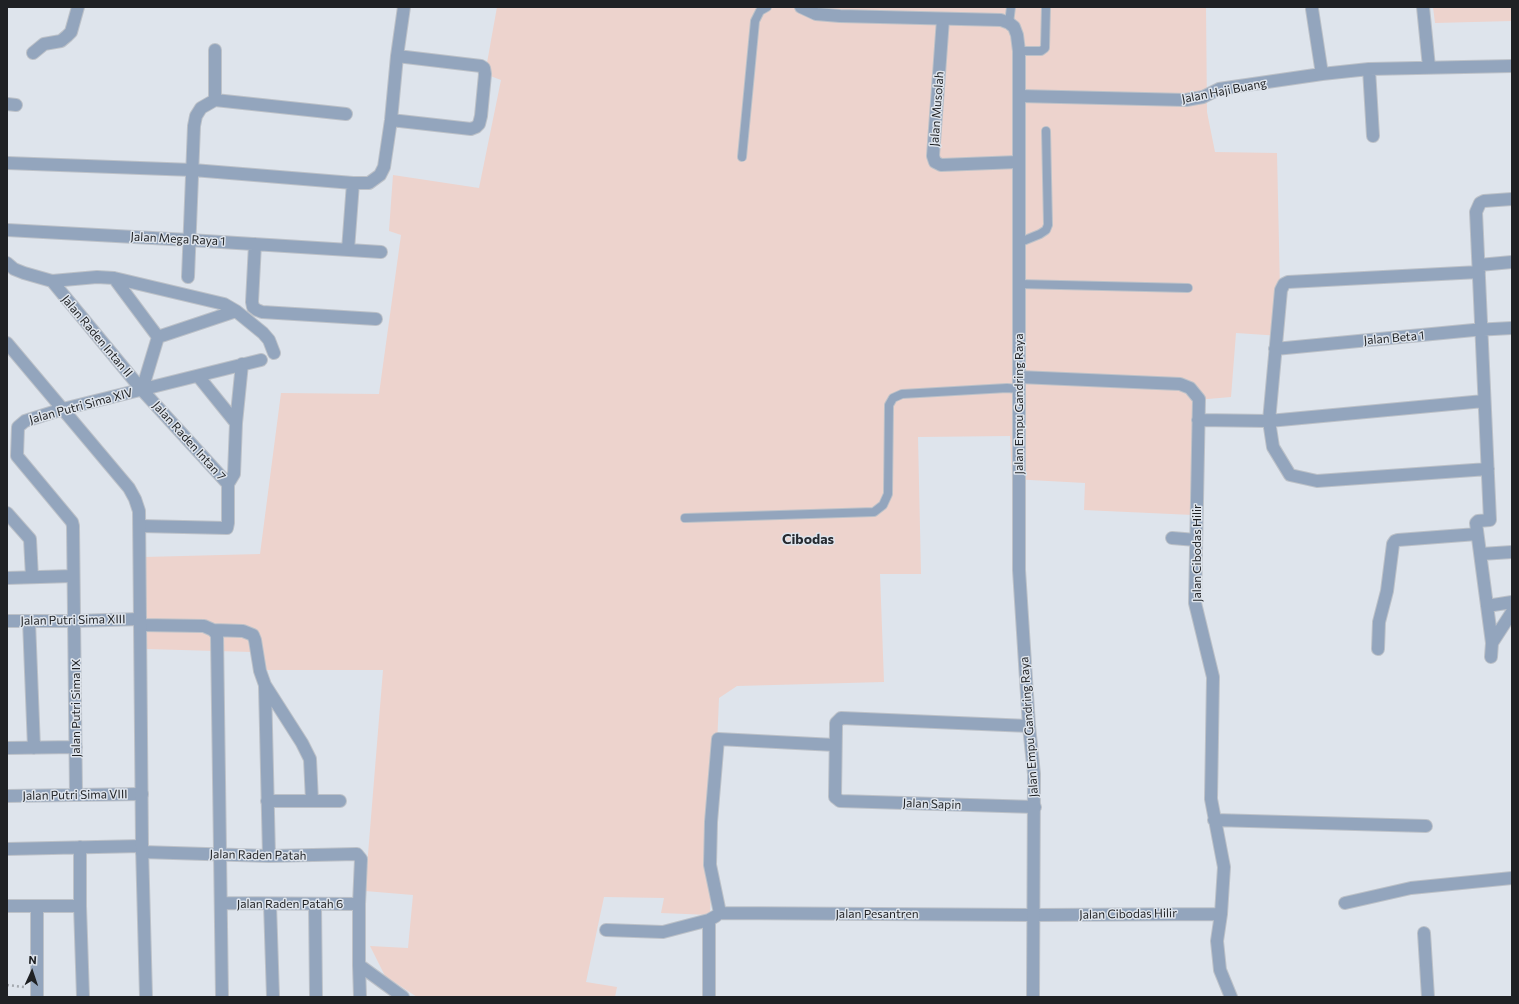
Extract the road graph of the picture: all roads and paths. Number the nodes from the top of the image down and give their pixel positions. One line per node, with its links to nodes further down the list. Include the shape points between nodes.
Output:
1 (78, 7): 13 (street, via 71,32 61,41 44,44)
2 (404, 7): 14 (street)
3 (767, 7): 25 (lane, via 760,11 755,21)
4 (800, 7): 9 (street, via 816,14)
5 (1011, 7): 10 (lane)
6 (1046, 7): 12 (lane, via 1045,48 1040,51)
7 (1423, 7): 16 (street)
8 (1312, 9): 18 (street)
9 (943, 19): 10 (street, via 994,19); 27 (street, Jalan Musolah, via 933,156 935,162 941,165)
10 (1008, 23): 12 (street, Jalan Empu Gandring Raya, via 1014,27 1017,35)
11 (215, 50): 20 (street)
12 (1018, 51): 19 (street, Jalan Empu Gandring Raya)
13 (33, 53)
14 (397, 56): 22 (street); 22 (street, via 481,66 486,74 481,116 476,127 471,129)
15 (1512, 66): 16 (street, Jalan Haji Buang)
16 (1429, 67): 17 (street, Jalan Haji Buang)
17 (1369, 69): 18 (street, Jalan Haji Buang); 24 (street)
18 (1322, 74): 19 (street, Jalan Haji Buang, via 1219,89 1186,100)
19 (1019, 96): 27 (street, Jalan Empu Gandring Raya)
20 (215, 100): 21 (street); 28 (street, via 201,108 196,116)
21 (346, 114)
22 (391, 120): 29 (street, via 384,167 380,175 369,183)
23 (1046, 131): 33 (lane, via 1048,225 1040,234)
24 (1374, 136)
25 (742, 157)
26 (7, 162): 28 (street)
27 (1018, 162): 33 (street, Jalan Empu Gandring Raya)
28 (193, 170): 29 (street); 32 (street)
29 (353, 183): 35 (street)
30 (1512, 199): 39 (street, via 1484,201 1476,212)
31 (7, 230): 32 (street, Jalan Mega Raya 1)
32 (189, 240): 34 (street, Jalan Mega Raya 1); 40 (street)
33 (1018, 243): 43 (street, Jalan Empu Gandring Raya)
34 (255, 244): 35 (street, Jalan Mega Raya 1); 46 (street, via 252,302 257,310)
35 (348, 250): 36 (street, Jalan Mega Raya 1)
36 (381, 252)
37 (1512, 262): 39 (street)
38 (7, 263): 42 (street, via 14,269)
39 (1479, 268): 48 (street); 51 (street, via 1288,282 1281,289)
40 (188, 277)
41 (114, 278): 42 (street); 45 (street, via 224,304); 49 (street)
42 (52, 281): 57 (street, Jalan Raden Intan II)
43 (1018, 284): 44 (lane); 56 (street, Jalan Empu Gandring Raya)
44 (1188, 288)
45 (236, 311): 49 (street); 52 (street, via 264,333)
46 (376, 319)
47 (1512, 328): 48 (street, Jalan Beta 1)
48 (1482, 330): 51 (street, Jalan Beta 1); 58 (street)
49 (158, 337): 57 (street)
50 (7, 343): 59 (street)
51 (1275, 349): 61 (street)
52 (274, 353)
53 (261, 360): 54 (street, Jalan Putri Sima XIV)
54 (242, 364): 55 (street, Jalan Putri Sima XIV); 62 (street)
55 (198, 376): 57 (street, Jalan Putri Sima XIV); 62 (street)
56 (1019, 383): 60 (street, Jalan Cibodas Hilir, via 1180,384 1190,388 1199,399); 66 (lane, via 1007,388 902,394 893,398 889,405 888,494 883,505 874,512); 88 (street, Jalan Empu Gandring Raya, via 1019,570)
57 (142, 390): 59 (street, Jalan Putri Sima XIV); 64 (street, Jalan Raden Intan 7)
58 (1484, 401): 61 (street); 63 (street)
59 (63, 410): 67 (street, via 129,488 139,511); 73 (street, Jalan Putri Sima XIV, via 21,423 18,427 16,452 18,458 72,522)
60 (1198, 420): 61 (street); 70 (street, Jalan Cibodas Hilir)
61 (1269, 421): 63 (street, via 1273,447 1290,475 1317,481)
62 (236, 423): 64 (street, via 234,474)
63 (1488, 469): 68 (street, via 1490,520 1477,522)
64 (228, 484): 67 (street, Jalan Raden Intan 7, via 227,528)
65 (7, 513): 74 (street, via 30,539)
66 (685, 518)
67 (140, 526): 82 (street)
68 (1477, 534): 72 (street); 85 (street, via 1395,541 1379,622)
69 (1172, 538): 70 (street)
70 (1196, 540): 100 (street, Jalan Cibodas Hilir, via 1195,603 1213,677 1211,799)
71 (1512, 552): 72 (street)
72 (1481, 554): 77 (street)
73 (73, 576): 74 (street); 81 (street, Jalan Putri Sima XIV)
74 (32, 577): 75 (street)
75 (7, 578)
76 (1512, 602): 77 (street)
77 (1487, 606): 84 (street)
78 (1512, 612): 84 (street)
79 (7, 621): 80 (street, Jalan Putri Sima XIII)
80 (29, 621): 81 (street, Jalan Putri Sima XIII); 92 (street)
81 (75, 621): 82 (street, Jalan Putri Sima XIII); 90 (street, Jalan Putri Sima IX)
82 (140, 622): 83 (street, Jalan Putri Sima XIII, via 204,626); 93 (street)
83 (213, 630): 87 (street, Jalan Putri Sima XIII, via 244,631 253,635); 105 (street, via 218,638)
84 (1492, 643): 86 (street)
85 (1378, 649)
86 (1491, 657)
87 (265, 685): 96 (street); 97 (street, via 310,759)
88 (1029, 726): 89 (street, via 845,718 836,723); 99 (street, Jalan Empu Gandring Raya)
89 (835, 745): 99 (street, Jalan Sapin, via 835,793 836,799 840,801); 116 (street, via 718,739 710,865)
90 (76, 747): 92 (street); 94 (street, Jalan Putri Sima IX)
91 (7, 748): 92 (street)
92 (34, 748)
93 (142, 794): 94 (street, Jalan Putri Sima VIII); 104 (street)
94 (76, 795): 95 (street, Jalan Putri Sima VIII)
95 (7, 796)
96 (267, 801): 97 (street); 106 (street)
97 (312, 801): 98 (street)
98 (340, 801)
99 (1035, 807): 118 (street, Jalan Empu Gandring Raya)
100 (1214, 820): 101 (street); 117 (street, Jalan Cibodas Hilir, via 1224,867)
101 (1426, 826)
102 (80, 847): 103 (street, Jalan Raden Patah); 104 (street, Jalan Raden Patah); 115 (street)
103 (7, 849)
104 (142, 849): 105 (street, Jalan Raden Patah); 126 (street)
105 (220, 855): 106 (street, Jalan Raden Patah); 108 (street)
106 (269, 856): 112 (street, Jalan Raden Patah, via 357,854 360,859)
107 (1512, 878): 109 (street, via 1411,888)
108 (222, 903): 110 (street, Jalan Raden Patah 6); 127 (street)
109 (1345, 903)
110 (270, 904): 111 (street, Jalan Raden Patah 6); 128 (street)
111 (315, 904): 112 (street, Jalan Raden Patah 6); 129 (street)
112 (359, 904): 122 (street)
113 (7, 906): 114 (street)
114 (37, 906): 115 (street); 124 (street)
115 (80, 906): 125 (street)
116 (720, 913): 118 (street, Jalan Pesantren); 119 (street)
117 (1221, 914): 118 (street, Jalan Cibodas Hilir); 134 (street, Jalan Cibodas Hilir, via 1217,941 1220,970)
118 (1034, 915): 133 (street, Jalan Empu Gandring Raya)
119 (709, 920): 120 (street, via 663,932); 132 (street)
120 (606, 930)
121 (1424, 933): 135 (street)
122 (359, 965): 130 (street); 131 (street)
123 (7, 986): 124 (path)
124 (37, 992)
125 (83, 997)
126 (146, 997)
127 (222, 997)
128 (273, 997)
129 (316, 997)
130 (360, 997)
131 (403, 997)
132 (708, 997)
133 (1033, 997)
134 (1230, 997)
135 (1428, 997)

